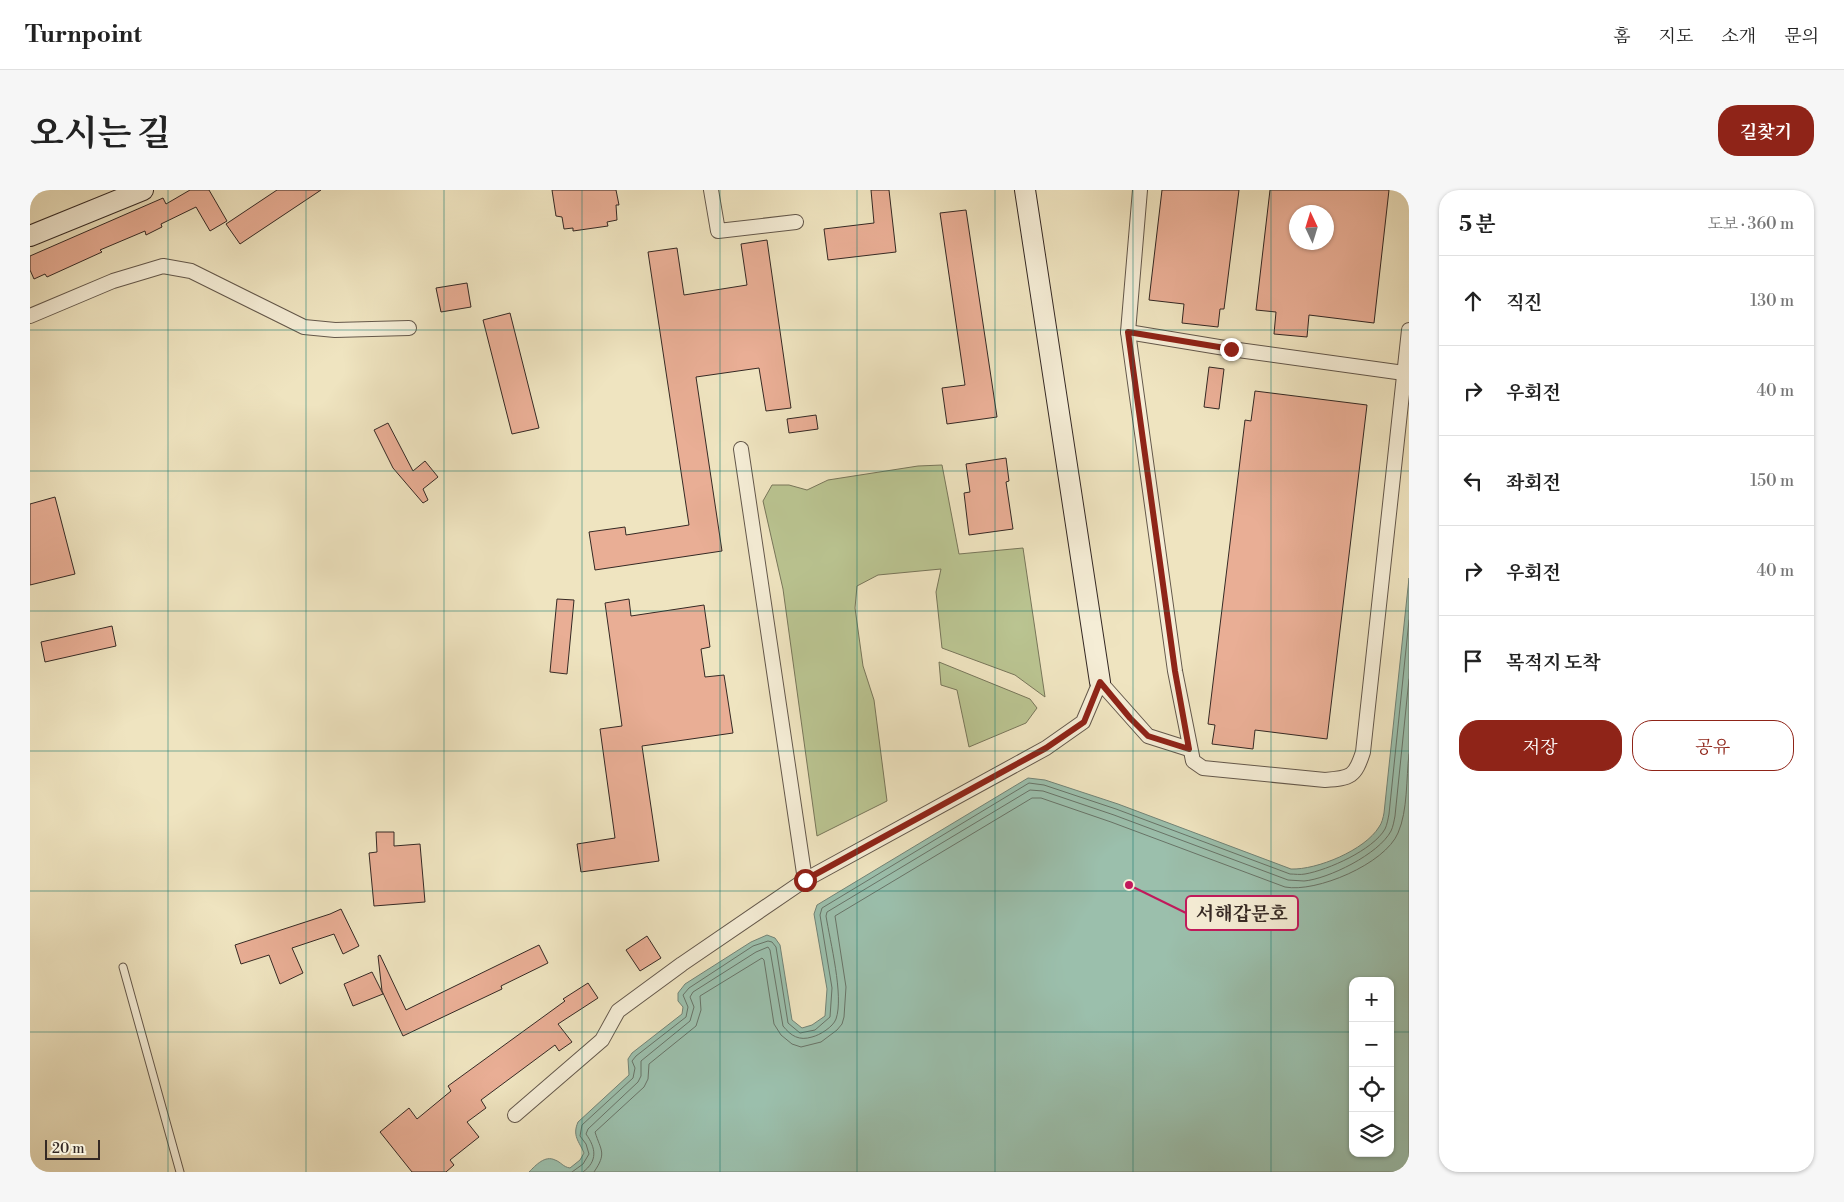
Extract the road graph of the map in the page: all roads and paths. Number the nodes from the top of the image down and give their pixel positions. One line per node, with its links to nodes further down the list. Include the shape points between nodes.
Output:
1 (143, 190): 6 (street)
2 (711, 190): 5 (street, via 718,231)
3 (1025, 190): 13 (street)
4 (1140, 190): 10 (street)
5 (796, 222)
6 (30, 236)
7 (30, 316): 8 (street, via 113,281 163,266 191,271 304,327 335,330)
8 (409, 328)
9 (1409, 330): 11 (street)
10 (1128, 332): 11 (street); 14 (street, via 1175,671)
11 (1404, 374): 14 (street, via 1363,752 1358,768 1340,779 1325,780 1203,768 1193,761)
12 (741, 449): 15 (street)
13 (1100, 682): 14 (street, via 1148,736); 15 (street, via 1084,722 1046,748)
14 (1189, 749)
15 (805, 880): 17 (street, via 618,1011 602,1040)
16 (123, 967): 18 (lane)
17 (515, 1115)
18 (180, 1172)

